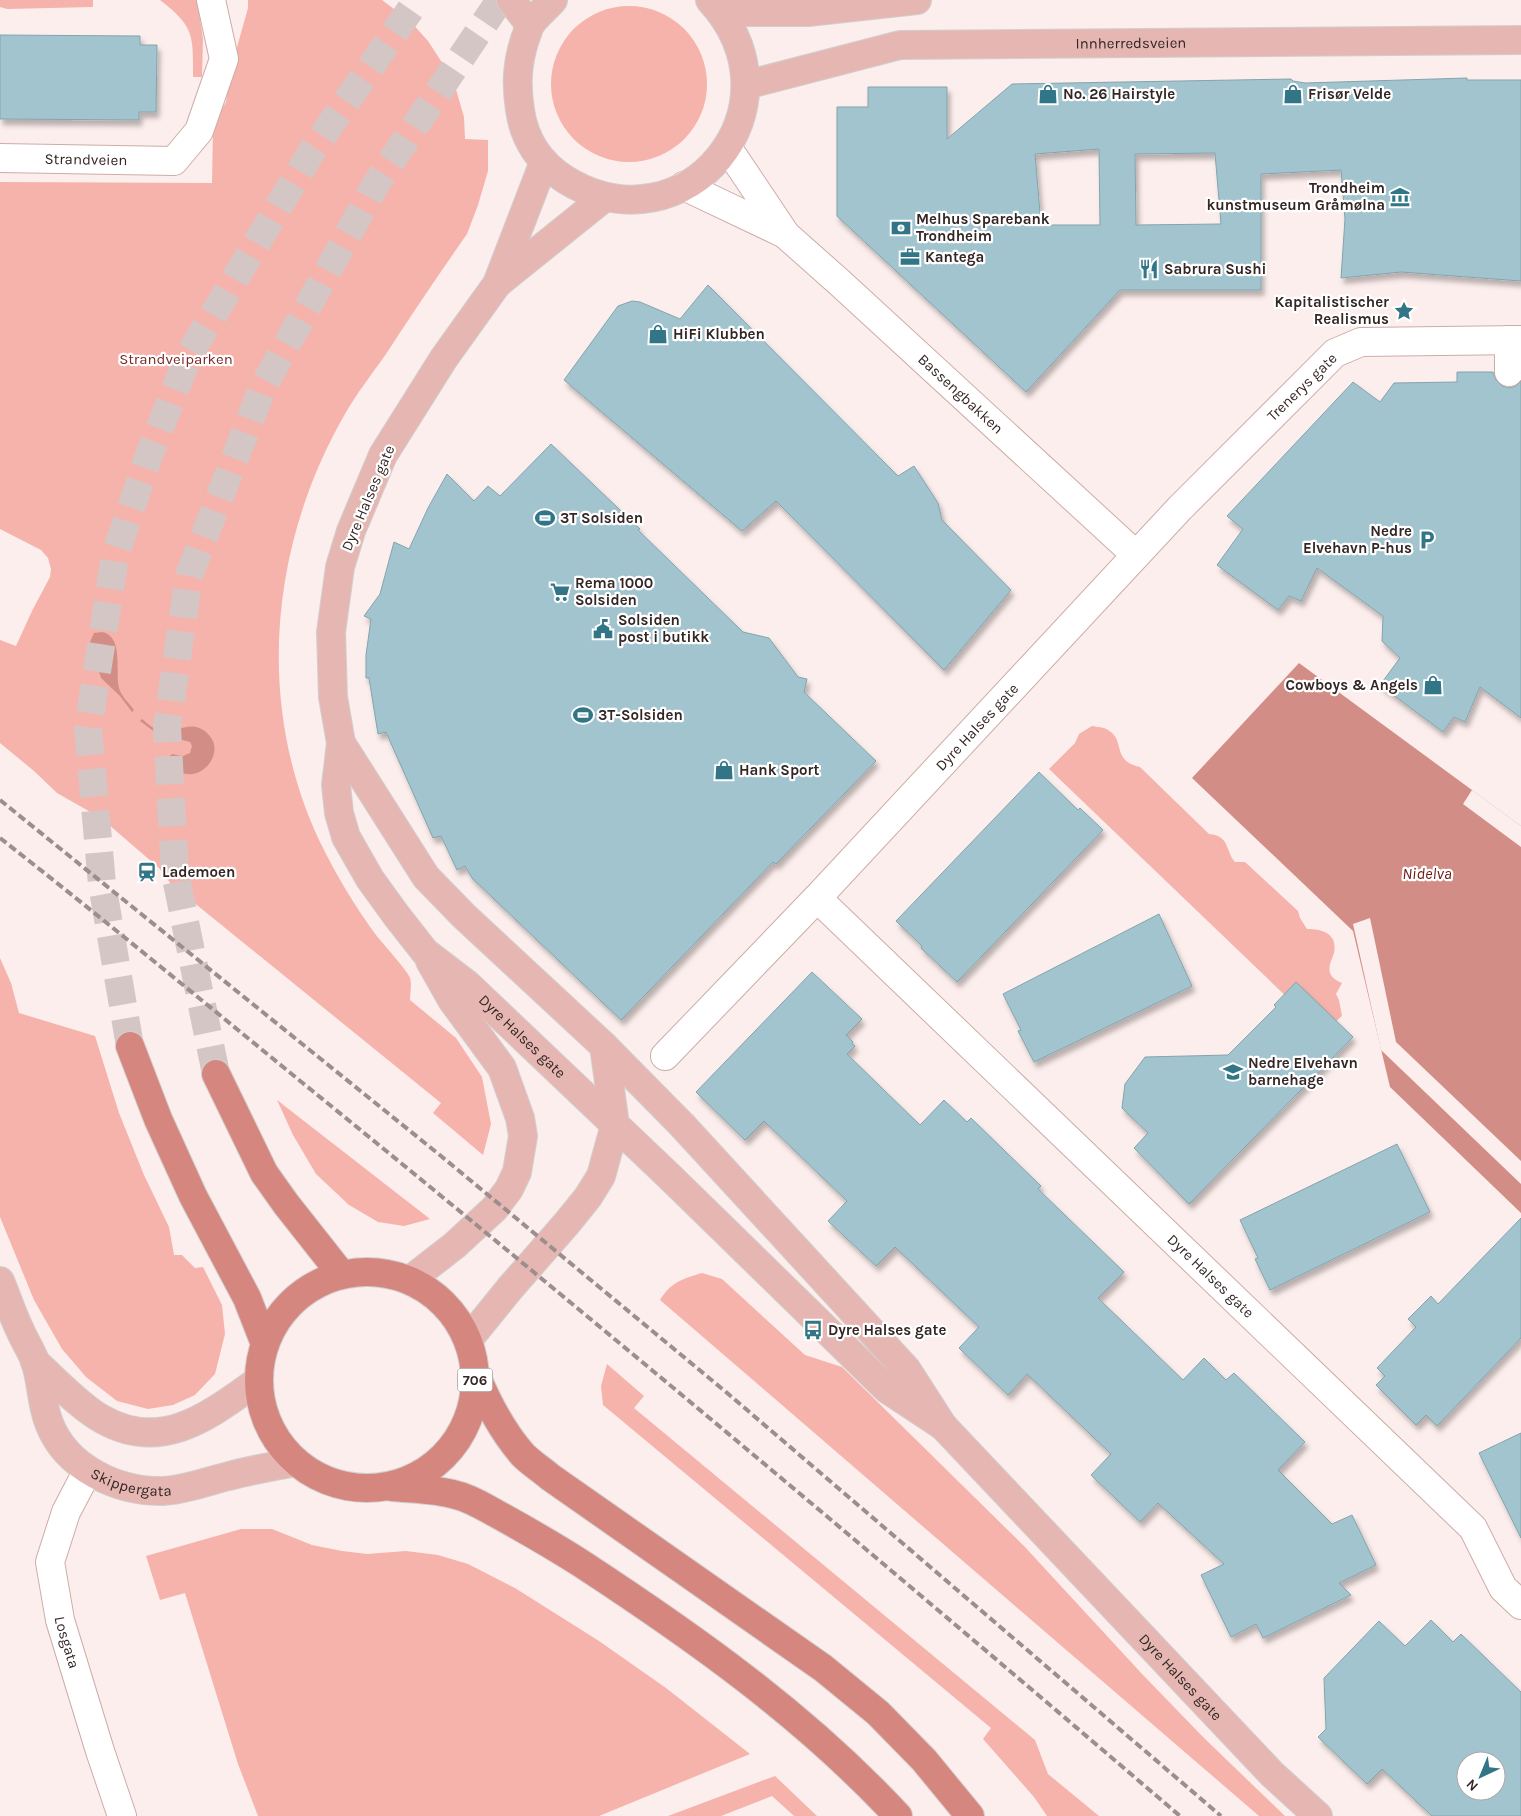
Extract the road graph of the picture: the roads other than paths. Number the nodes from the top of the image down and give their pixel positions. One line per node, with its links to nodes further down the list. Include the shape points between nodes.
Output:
1 (211, 0): 10 (street, Strandveien, via 224,59 199,131 174,161)
2 (511, 0): 6 (main road)
3 (553, 0): 6 (main road)
4 (917, 0): 5 (main road, via 808,12)
5 (716, 6): 8 (main road, via 742,51)
6 (530, 25): 11 (main road, via 519,59 517,91 522,127)
7 (1521, 40): 8 (main road, Innherredsveien, via 900,45)
8 (746, 85): 9 (main road, via 744,108)
9 (727, 147): 12 (main road, via 707,171); 14 (street, Bassengbakken)
10 (0, 158)
11 (544, 162): 13 (main road, via 578,187); 15 (main road, Dyre Halses gate)
12 (684, 186): 13 (main road, via 647,198); 14 (street, Bassengbakken)
13 (604, 197): 15 (main road, Dyre Halses gate)
14 (786, 235): 18 (street, Bassengbakken)
15 (497, 284): 19 (main road, Dyre Halses gate, via 444,358 383,455 351,531 340,567 331,632 333,697)
16 (1515, 340): 17 (street); 18 (street, Trenerys gate, via 1361,342 1335,352)
17 (1509, 372)
18 (1136, 555): 20 (street, Dyre Halses gate)
19 (340, 743): 21 (main road, Dyre Halses gate, via 336,785 346,837 370,879); 23 (main road, Dyre Halses gate, via 426,877)
20 (816, 898): 24 (street, Dyre Halses gate); 39 (street, Dyre Halses gate, via 1473,1528 1504,1588)
21 (425, 952): 26 (main road, Dyre Halses gate, via 468,985); 28 (main road, via 452,1000 502,1068 523,1136 517,1172 499,1202 475,1228)
22 (130, 1046): 31 (highway, via 193,1196 247,1298)
23 (604, 1046): 26 (main road); 35 (main road, Dyre Halses gate, via 682,1125 907,1370)
24 (665, 1056)
25 (216, 1074): 27 (highway, via 264,1173)
26 (615, 1125): 30 (main road, via 600,1176 588,1197); 35 (main road, Dyre Halses gate, via 887,1389)
27 (342, 1275): 28 (highway, 706, via 376,1272); 31 (highway, 706, via 322,1281 297,1297 274,1324)
28 (410, 1280): 30 (highway, 706, via 445,1305)
29 (0, 1281): 32 (main road, Skippergata)
30 (468, 1340): 33 (highway, 706)
31 (265, 1344): 34 (highway, 706)
32 (35, 1362): 34 (main road, Skippergata, via 101,1419 138,1432 159,1432 195,1422); 37 (main road, Skippergata, via 50,1425 58,1440)
33 (476, 1374): 38 (highway, 706, via 475,1396 459,1438 428,1470); 42 (highway, 706, via 489,1406 524,1456 823,1668 878,1713 924,1760)
34 (259, 1380): 36 (highway, 706, via 261,1403 269,1425 280,1445)
35 (943, 1426): 43 (main road, Dyre Halses gate, via 1272,1774)
36 (296, 1462): 37 (main road, Skippergata, via 164,1491 128,1487); 38 (highway, 706, via 330,1482 349,1487)
37 (88, 1470): 40 (street, Losgata, via 66,1512 50,1562 60,1620)
38 (388, 1486): 41 (highway, 706, via 456,1495 480,1505 636,1599 779,1704 832,1750)
39 (1521, 1605)
40 (122, 1816)
41 (898, 1816)
42 (970, 1816)
43 (1318, 1816)

